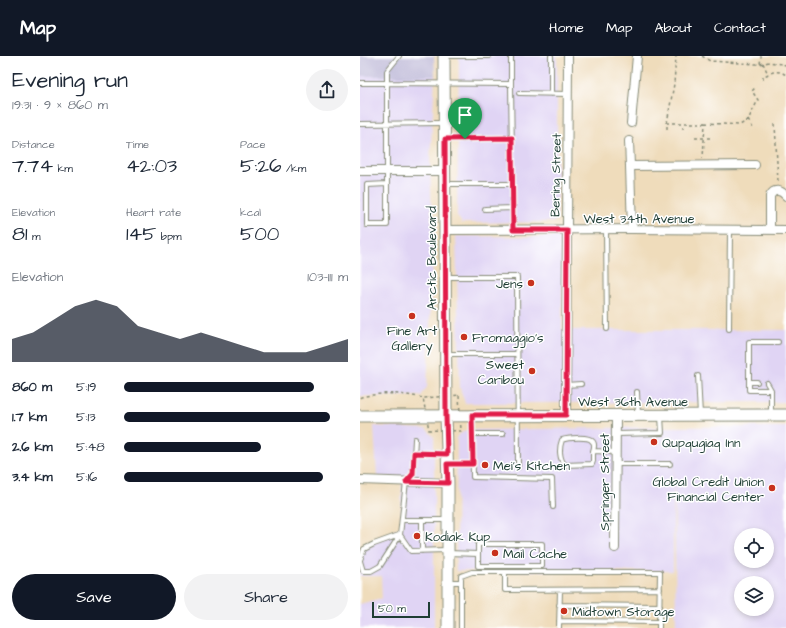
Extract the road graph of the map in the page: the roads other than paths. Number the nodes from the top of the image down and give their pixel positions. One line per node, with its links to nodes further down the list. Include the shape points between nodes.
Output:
1 (398, 56): 10 (lane, via 387,71)
2 (444, 56): 3 (lane); 11 (main road, Arctic Boulevard)
3 (461, 56): 4 (lane)
4 (489, 56)
5 (511, 56): 12 (lane)
6 (551, 56): 14 (lane)
7 (568, 56): 15 (street, Bering Street)
8 (637, 56): 19 (street)
9 (360, 83): 10 (lane)
10 (388, 83): 11 (lane); 18 (lane)
11 (444, 83): 12 (lane); 16 (main road, Arctic Boulevard)
12 (511, 84): 20 (lane)
13 (519, 93): 14 (lane)
14 (551, 94): 15 (lane)
15 (568, 94): 37 (street, Bering Street)
16 (445, 123): 18 (lane); 21 (main road, Arctic Boulevard)
17 (360, 124): 18 (lane)
18 (387, 124): 26 (lane)
19 (631, 124)
20 (512, 138): 21 (lane); 30 (lane)
21 (445, 139): 27 (main road, Arctic Boulevard)
22 (629, 141): 24 (street)
23 (755, 165): 24 (street)
24 (630, 166): 34 (street)
25 (360, 171): 26 (street)
26 (387, 171): 27 (street); 28 (lane)
27 (445, 171): 29 (main road, Arctic Boulevard)
28 (387, 184): 28 (lane, via 367,185 367,225 387,225)
29 (445, 184): 30 (lane); 35 (main road, Arctic Boulevard)
30 (512, 184): 32 (lane)
31 (786, 196): 40 (street, via 778,190 770,196)
32 (513, 208): 33 (lane); 36 (lane)
33 (485, 209)
34 (632, 229): 38 (street, West 34th Avenue); 39 (street, West 34th Avenue)
35 (445, 230): 36 (street, West 34th Avenue); 42 (main road, Arctic Boulevard)
36 (513, 230): 37 (street, West 34th Avenue)
37 (567, 230): 38 (street, West 34th Avenue); 53 (street, Bering Street)
38 (606, 230): 43 (lane)
39 (730, 230): 40 (street, West 34th Avenue); 44 (lane)
40 (770, 230): 41 (street, West 34th Avenue)
41 (786, 230)
42 (445, 277): 46 (main road, Arctic Boulevard); 47 (lane, via 517,277)
43 (607, 329)
44 (729, 329)
45 (778, 342): 49 (lane, via 749,342)
46 (445, 354): 47 (lane); 66 (main road, Arctic Boulevard)
47 (517, 354): 57 (lane)
48 (698, 376): 62 (lane)
49 (749, 382): 50 (lane); 54 (lane, via 748,390)
50 (757, 382)
51 (767, 383): 54 (lane)
52 (581, 384): 53 (lane)
53 (566, 386): 58 (street, Bering Street)
54 (770, 390): 63 (lane)
55 (637, 392): 60 (lane)
56 (472, 415): 57 (main road, West 36th Avenue); 66 (main road, West 36th Avenue); 67 (lane)
57 (517, 415): 58 (main road, West 36th Avenue); 78 (lane)
58 (566, 415): 59 (main road, West 36th Avenue)
59 (616, 415): 60 (main road, West 36th Avenue); 69 (street, Springer Street)
60 (638, 415): 61 (main road, West 36th Avenue)
61 (661, 415): 62 (main road, West 36th Avenue); 69 (lane, via 662,433)
62 (700, 415): 63 (main road, West 36th Avenue)
63 (771, 415): 64 (main road, West 36th Avenue)
64 (786, 415)
65 (360, 416): 66 (main road, West 36th Avenue)
66 (446, 416): 74 (main road, Arctic Boulevard)
67 (472, 434): 68 (lane); 75 (lane)
68 (503, 434)
69 (616, 434): 72 (street, Springer Street)
70 (415, 439): 73 (lane)
71 (594, 451): 71 (lane, via 594,444 589,438 566,439 560,443 560,458 565,464 592,464); 72 (lane)
72 (616, 452): 76 (street, Springer Street)
73 (414, 453): 74 (lane); 80 (lane, via 413,474)
74 (447, 459): 75 (lane); 81 (main road, Arctic Boulevard)
75 (473, 464): 82 (lane, via 473,477 552,479)
76 (616, 464): 77 (lane); 87 (street, Springer Street)
77 (670, 464)
78 (518, 467)
79 (360, 480): 80 (street)
80 (406, 482): 81 (street); 83 (lane)
81 (448, 483): 85 (main road, Arctic Boulevard)
82 (552, 507)
83 (402, 520): 84 (lane); 86 (lane)
84 (422, 520): 85 (lane); 88 (lane)
85 (448, 520): 89 (main road, Arctic Boulevard)
86 (400, 535): 88 (lane, via 410,551); 91 (lane, via 364,550); 91 (lane, via 380,566 371,571 362,570)
87 (615, 548)
88 (422, 550): 89 (lane)
89 (448, 552): 90 (lane); 93 (main road, Arctic Boulevard)
90 (478, 554): 90 (lane, via 478,566 542,566 542,544 478,544)
91 (360, 560)
92 (505, 572): 94 (lane, via 472,572 461,576); 95 (lane, via 660,572); 96 (lane, via 505,590)
93 (448, 582): 94 (lane); 101 (main road, Arctic Boulevard)
94 (461, 582): 102 (lane)
95 (660, 589): 96 (lane); 98 (lane)
96 (560, 590): 97 (lane)
97 (559, 605): 98 (lane); 99 (lane)
98 (660, 606): 100 (lane)
99 (559, 621): 100 (lane); 103 (lane)
100 (659, 622): 104 (lane)
101 (448, 628)
102 (461, 628)
103 (559, 628)
104 (659, 628)

